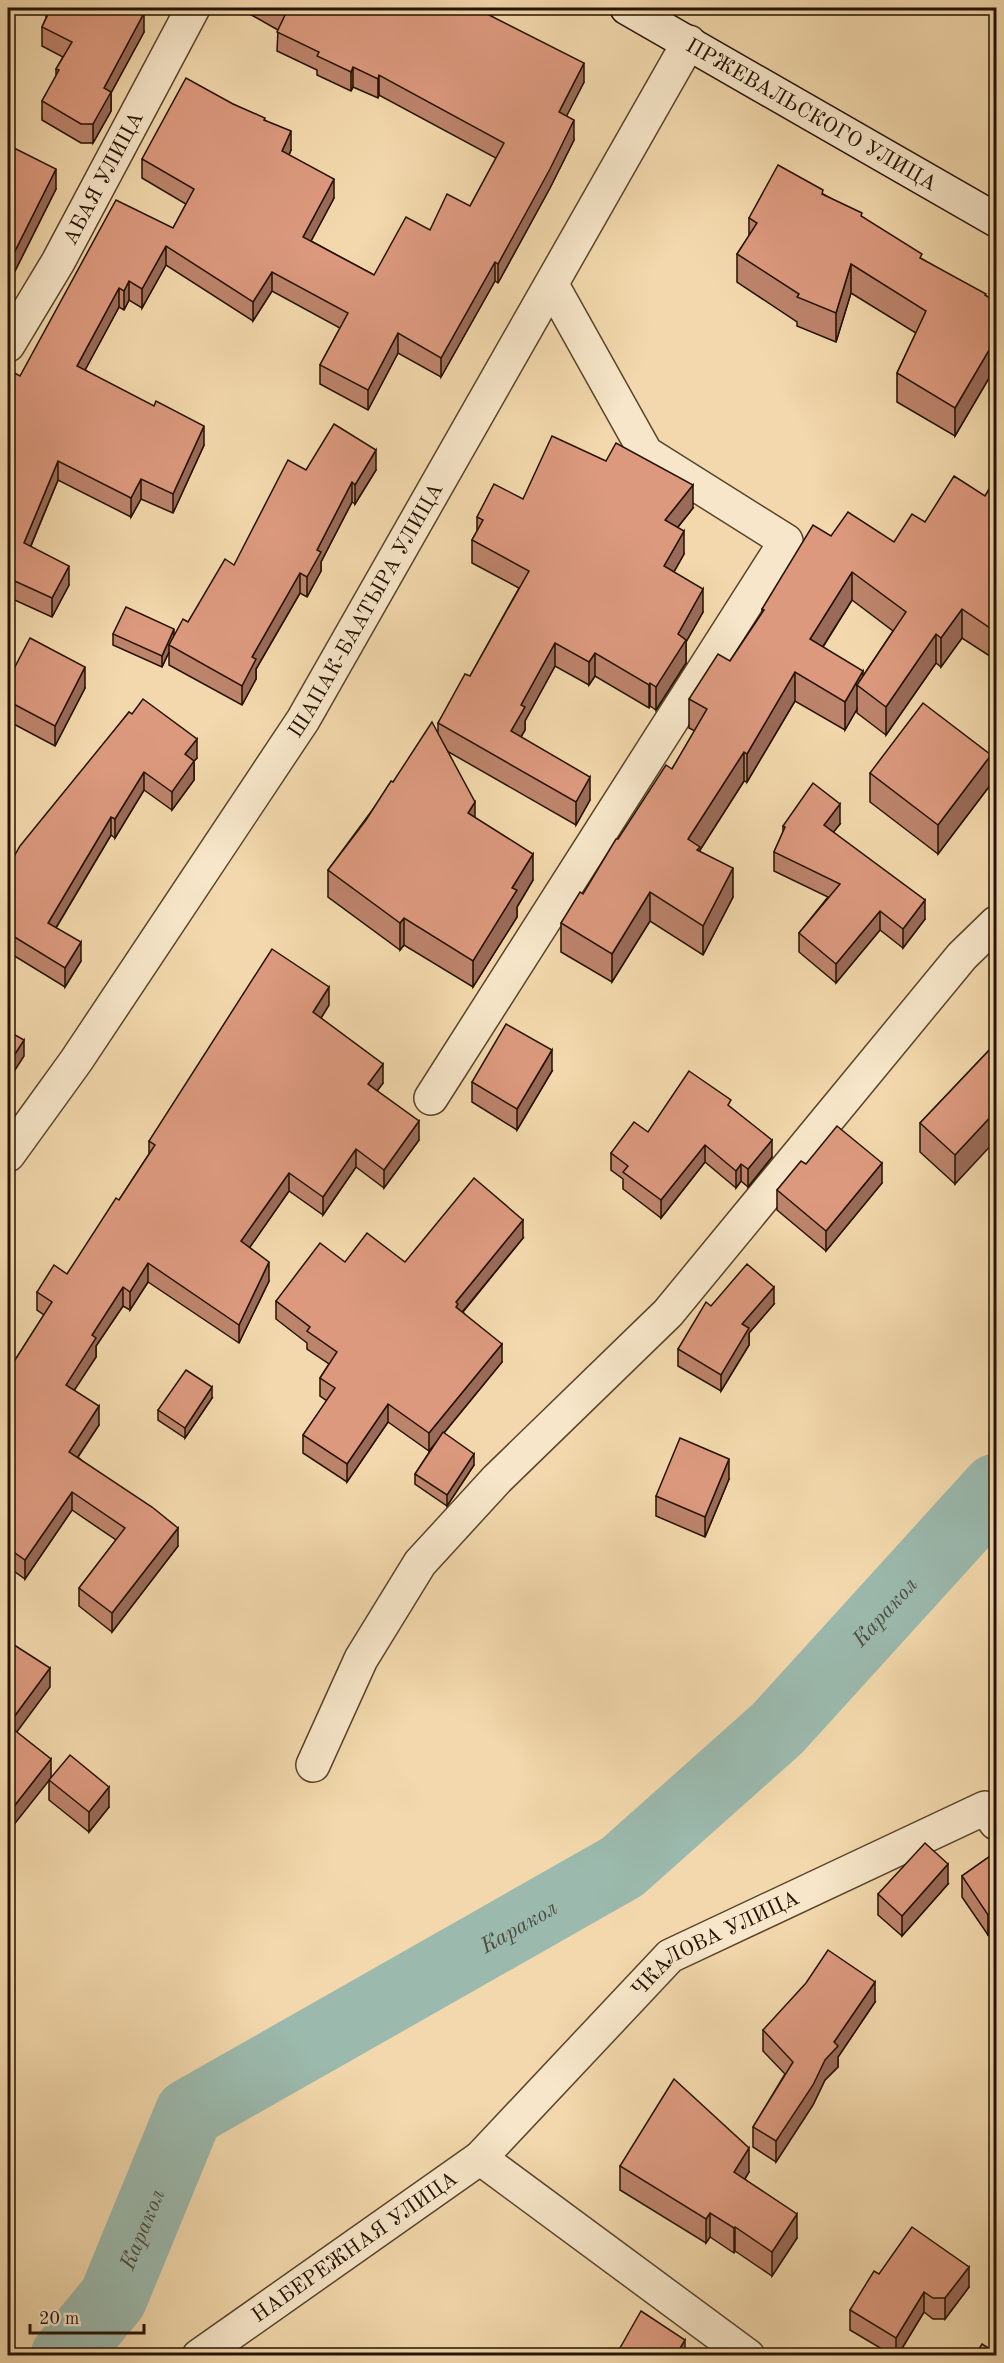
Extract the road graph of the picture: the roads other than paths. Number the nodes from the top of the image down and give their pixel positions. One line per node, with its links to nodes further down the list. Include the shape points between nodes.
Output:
1 (192, 8): 6 (street, АБАЯ УЛИЦА, via 58,262)
2 (627, 8): 3 (street, ПРЖЕВАЛЬСКОГО УЛИЦА)
3 (689, 42): 4 (street, ПРЖЕВАЛЬСКОГО УЛИЦА); 5 (street, ШАПАК-БААТЫРА УЛИЦА)
4 (996, 220)
5 (552, 285): 8 (street, via 646,453 786,541); 9 (street, ШАПАК-БААТЫРА УЛИЦА, via 303,720 76,1061)
6 (8, 345)
7 (996, 923): 10 (street, via 962,956 668,1313 497,1479 420,1563 361,1659)
8 (431, 1098)
9 (8, 1155)
10 (313, 1766)
11 (996, 1822): 12 (street, ЧКАЛОВА УЛИЦА, via 985,1808 669,1956)
12 (480, 2158): 13 (street, НАБЕРЕЖНАЯ УЛИЦА); 14 (street)
13 (199, 2355)
14 (748, 2355)

